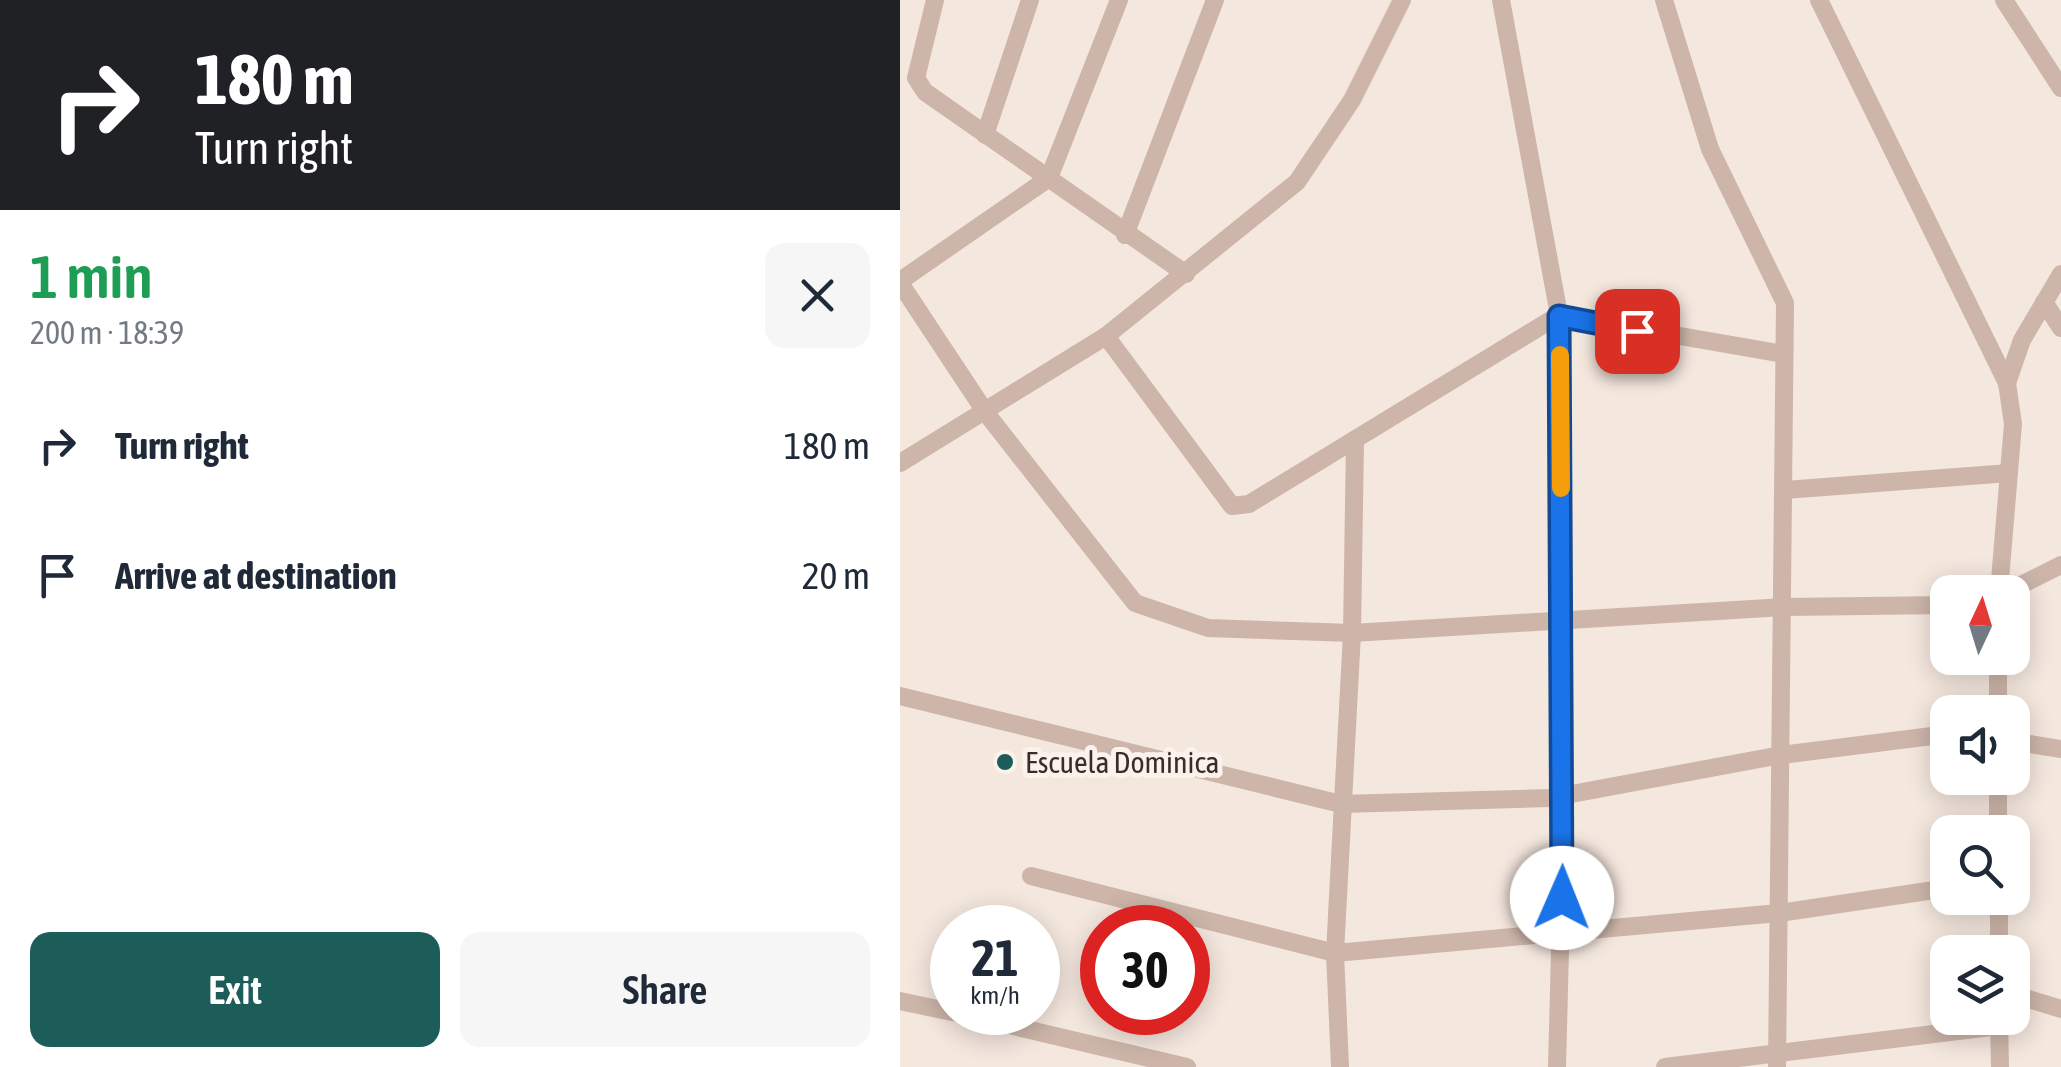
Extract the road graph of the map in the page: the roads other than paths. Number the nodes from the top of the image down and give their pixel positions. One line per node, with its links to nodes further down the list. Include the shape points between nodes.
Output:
1 (934, 0): 11 (street, via 916,78 924,92)
2 (1030, 0): 11 (street)
3 (1119, 0): 12 (street)
4 (1215, 0): 13 (street)
5 (1402, 0): 14 (street, via 1352,100 1297,182)
6 (1501, 0): 18 (street)
7 (1664, 0): 21 (street, via 1710,149 1786,303)
8 (1819, 0): 22 (street)
9 (2004, 0): 10 (street)
10 (2061, 88)
11 (984, 135): 12 (street)
12 (1049, 178): 13 (street); 16 (street)
13 (1124, 235): 14 (street)
14 (1186, 274): 20 (street)
15 (2061, 274): 17 (street)
16 (900, 282): 23 (street)
17 (2044, 302): 19 (street); 22 (street)
18 (1559, 316): 21 (street); 24 (street); 33 (street)
19 (2061, 328)
20 (1106, 336): 23 (street); 24 (street, via 1232,506 1249,504)
21 (1784, 354): 27 (street)
22 (2007, 383): 26 (street, via 2014,424)
23 (986, 413): 25 (street); 34 (street, via 1135,603 1208,628)
24 (1355, 441): 34 (street)
25 (900, 464)
26 (2009, 473): 27 (street); 29 (street)
27 (1785, 490): 32 (street)
28 (2061, 565): 30 (street)
29 (2000, 575)
30 (2030, 580)
31 (1930, 604): 32 (street)
32 (1784, 607): 33 (street); 39 (street)
33 (1563, 623): 34 (street); 40 (street)
34 (1352, 634): 41 (street)
35 (900, 696): 41 (street)
36 (1930, 736): 39 (street)
37 (2030, 744): 38 (street)
38 (2061, 749)
39 (1782, 754): 40 (street); 44 (street)
40 (1564, 796): 41 (street); 45 (street)
41 (1340, 804): 46 (street)
42 (1031, 876): 46 (street)
43 (1930, 891): 44 (street)
44 (1779, 913): 45 (street); 54 (street)
45 (1561, 932): 46 (street); 58 (street)
46 (1334, 953): 57 (street)
47 (2030, 1000): 50 (street)
48 (900, 1002): 49 (street)
49 (930, 1008)
50 (2061, 1009)
51 (1930, 1034): 54 (street)
52 (1038, 1035): 55 (street)
53 (1999, 1035): 60 (street)
54 (1777, 1060): 59 (street)
55 (1137, 1062): 56 (street)
56 (1187, 1067)
57 (1340, 1067)
58 (1557, 1067)
59 (1665, 1067)
60 (2000, 1067)

